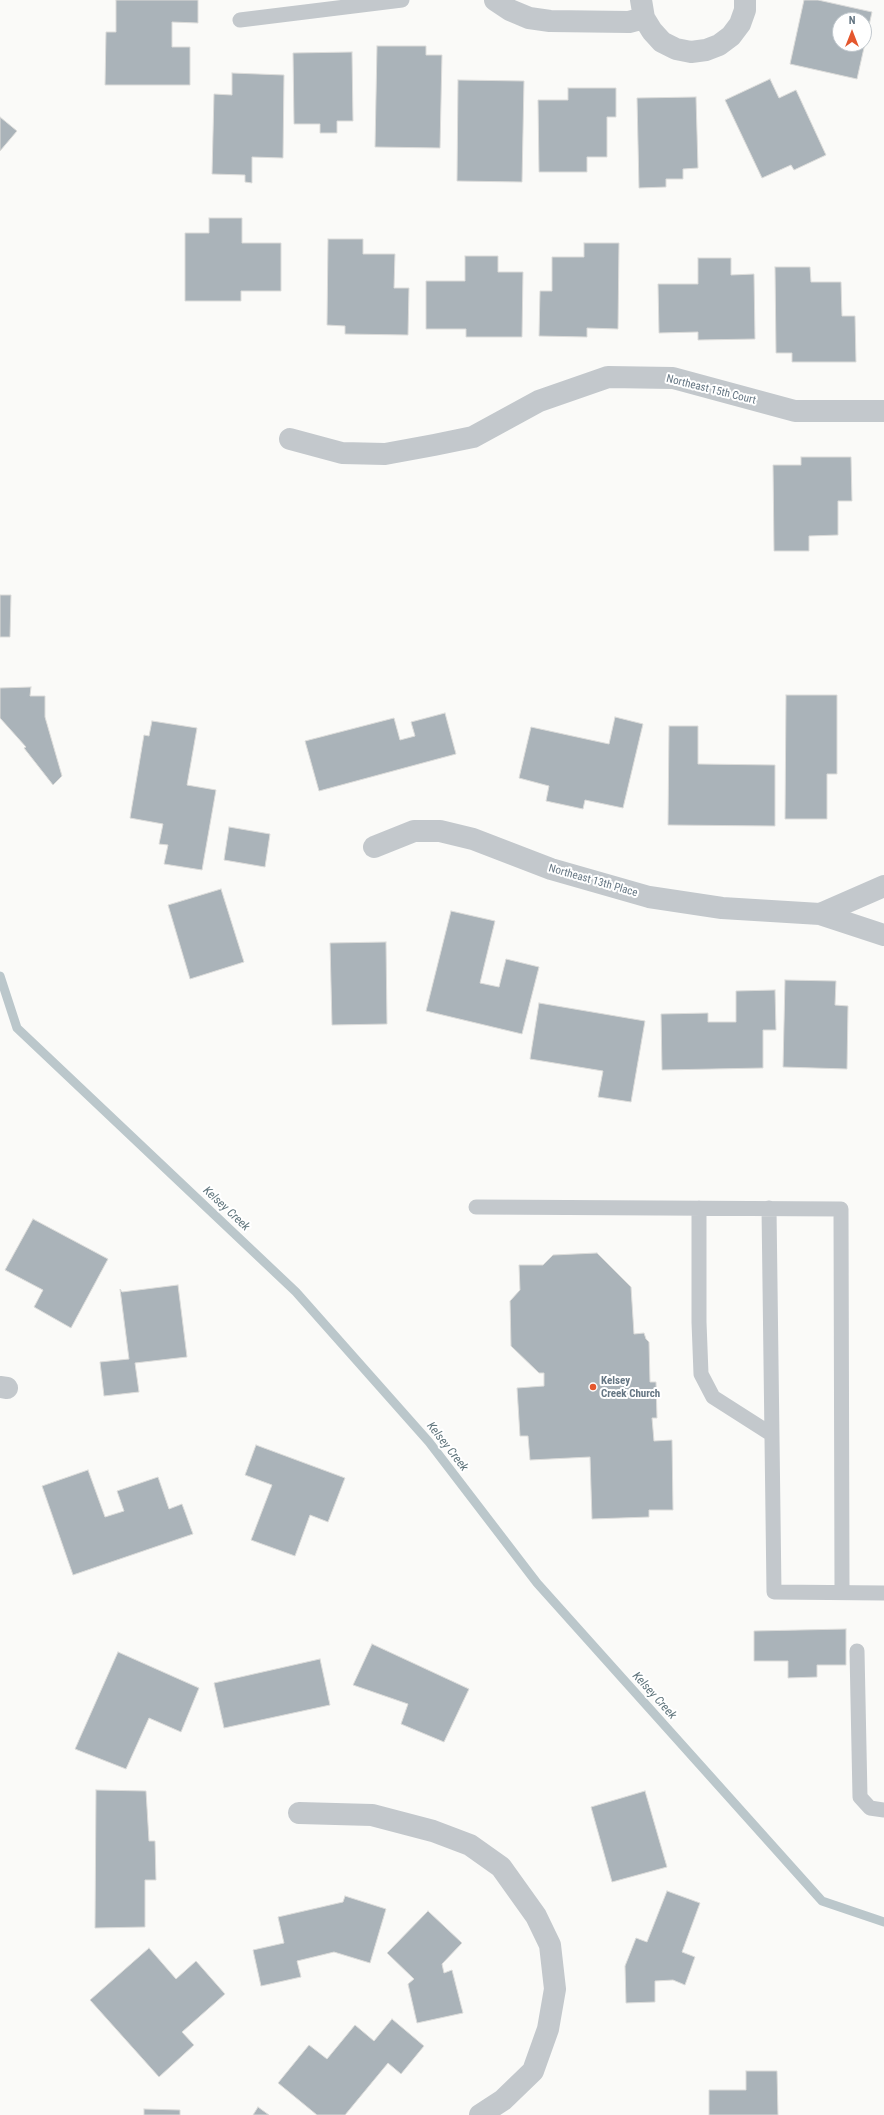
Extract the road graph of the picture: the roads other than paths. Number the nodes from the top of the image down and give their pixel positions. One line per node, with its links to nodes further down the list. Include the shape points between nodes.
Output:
1 (402, 0): 5 (lane)
2 (495, 0): 4 (street, via 529,18 550,22 629,22)
3 (746, 0): 4 (street, via 740,24 731,36 719,45 690,52 662,42 652,31)
4 (643, 9)
5 (240, 20)
6 (884, 411): 7 (street, Northeast 15th Court, via 795,411 673,378 608,377 539,401 473,436 434,445 385,454 342,453)
7 (290, 439)
8 (374, 847): 10 (street, Northeast 13th Place, via 414,831 440,831 473,839 550,869 649,897 722,908)
9 (884, 886): 10 (street, Northeast 13th Place)
10 (820, 914): 11 (street, Northeast 13th Place)
11 (884, 935)
12 (476, 1207): 13 (lane)
13 (699, 1208): 14 (lane); 15 (lane, via 701,1374 713,1397)
14 (769, 1208): 15 (lane); 16 (lane, via 841,1209)
15 (771, 1434): 16 (lane, via 774,1592)
16 (842, 1592): 17 (lane)
17 (884, 1593)
18 (857, 1651): 19 (lane, via 860,1797 870,1808)
19 (884, 1810)
20 (300, 1813): 21 (street, via 372,1815 433,1831 470,1845 501,1867 536,1916 550,1946 555,1989 548,2029 533,2071 503,2100)
21 (480, 2115)

